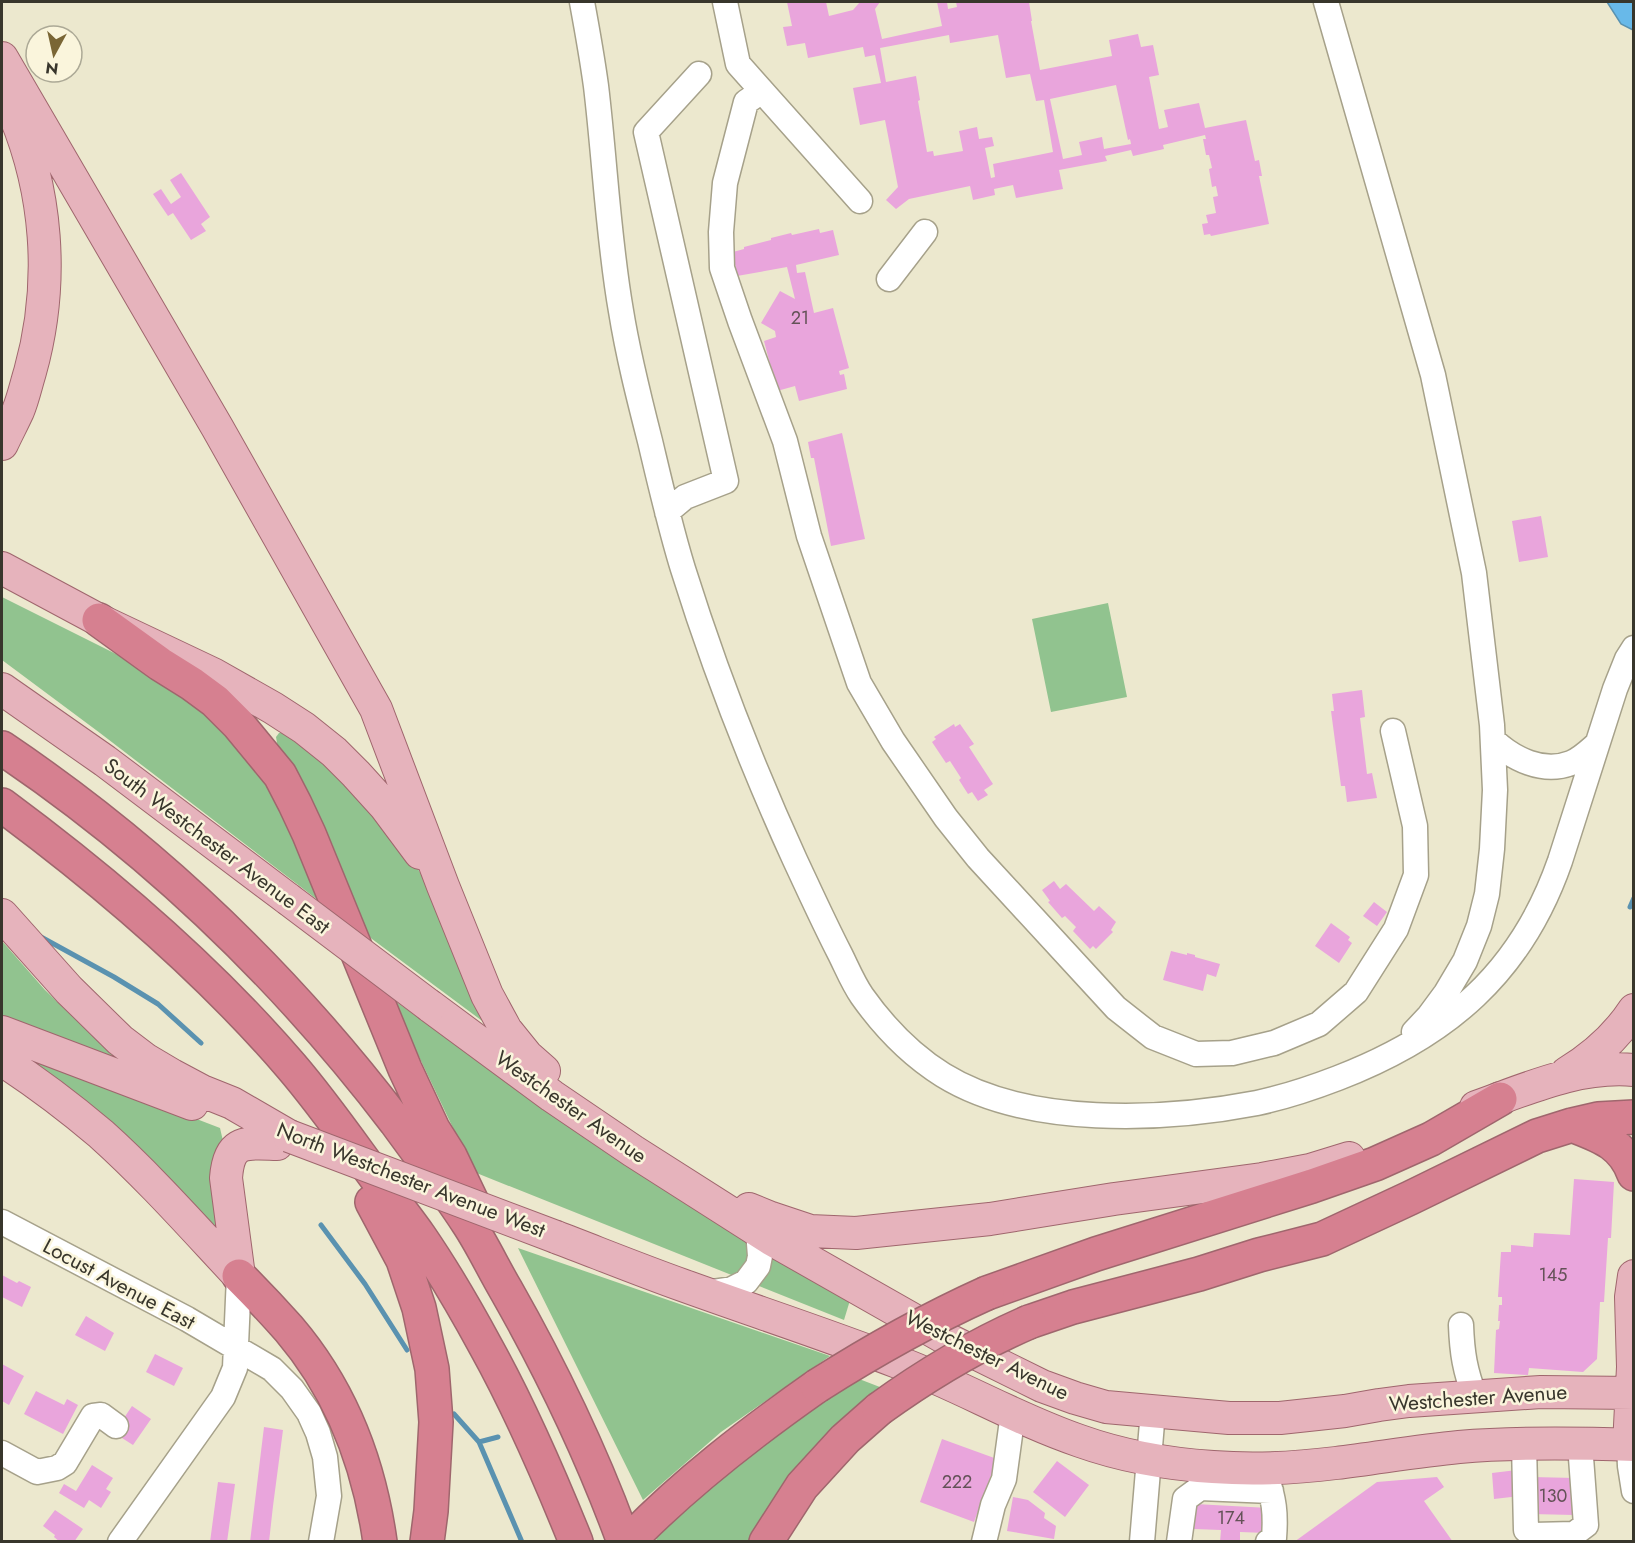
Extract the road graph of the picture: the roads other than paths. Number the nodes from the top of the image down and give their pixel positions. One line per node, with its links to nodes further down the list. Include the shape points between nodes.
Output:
1 (582, 2): 12 (street, via 596,83 620,308)
2 (725, 2): 7 (street, via 738,64)
3 (1326, 2): 20 (street, via 1433,375 1474,573)
4 (2, 58): 24 (main road, via 218,427 376,709)
5 (699, 74): 12 (street, via 646,132 726,481 685,497)
6 (2, 87): 11 (main road, via 22,130 37,184 43,217 45,273 37,349 18,410)
7 (762, 91): 8 (street); 19 (street, via 746,102 725,183 722,268 785,441 809,536 859,683 946,818 1116,1008 1153,1036 1196,1054 1232,1053 1274,1043 1319,1024 1356,992 1396,929 1416,875 1415,826)
8 (860, 201)
9 (925, 232): 10 (street)
10 (889, 279)
11 (2, 444)
12 (667, 512): 30 (street, via 729,700 822,918 861,995 895,1037 923,1061 969,1089 1026,1106 1095,1115 1158,1116 1269,1100)
13 (2, 568): 14 (main road)
14 (99, 620): 24 (main road, via 213,674 304,728 334,752 385,806); 46 (highway, via 216,701 280,775 309,834 405,1069 476,1209)
15 (1634, 648): 21 (street)
16 (2, 681): 18 (main road)
17 (2, 688): 18 (main road, South Westchester Avenue East)
18 (53, 723): 26 (main road, South Westchester Avenue East, bridge)
19 (1393, 731)
20 (1493, 740): 21 (street, via 1526,762 1555,767 1584,756); 30 (street, via 1492,849 1479,926 1446,993 1410,1037)
21 (1597, 744): 30 (street, via 1550,890 1519,946 1464,1006 1422,1037)
22 (2, 748): 46 (highway, via 134,847 233,936 287,991 367,1084 416,1150 468,1224)
23 (2, 805): 28 (highway, via 152,925)
24 (443, 886): 38 (main road, via 487,995 506,1030 526,1056)
25 (2, 915): 37 (main road, via 120,1040 172,1075 232,1103)
26 (430, 1006): 38 (main road, Westchester Avenue)
27 (1634, 1010): 33 (main road, via 1612,1038 1584,1062)
28 (245, 1016): 65 (highway, via 292,1090 365,1189 403,1260 419,1308 432,1369 436,1422); 66 (highway, via 330,1114 420,1237 517,1406)
29 (2, 1032): 37 (main road)
30 (1384, 1058)
31 (2, 1060): 43 (main road, via 52,1094 101,1135)
32 (1634, 1070): 33 (main road, via 1601,1070)
33 (1554, 1079): 34 (main road)
34 (1500, 1099): 38 (main road, via 1310,1170 990,1219 856,1233 810,1231 771,1218); 67 (highway, bridge, via 1431,1139 1375,1164 987,1293 918,1326 780,1411)
35 (1634, 1117): 36 (highway)
36 (1572, 1125): 39 (highway, via 1607,1139 1620,1150); 68 (highway, bridge, via 1506,1150 1322,1239 1073,1307 1029,1322 959,1357 908,1388 845,1439 802,1486)
37 (275, 1133): 42 (main road, North Westchester Avenue West, bridge); 43 (main road, via 237,1147 227,1165)
38 (644, 1159): 41 (main road, Westchester Avenue)
39 (1634, 1174)
40 (2, 1222): 48 (street, Locust Avenue East)
41 (758, 1231): 45 (street, via 758,1266 746,1282 732,1289); 51 (main road, Westchester Avenue, via 947,1339 1042,1386 1106,1407)
42 (556, 1236): 45 (main road, Westchester Avenue)
43 (239, 1276): 48 (street); 64 (highway, via 290,1330 327,1381 351,1427 363,1463)
44 (1634, 1276): 49 (main road)
45 (705, 1293): 52 (main road, Westchester Avenue, via 903,1364)
46 (525, 1324): 67 (highway, via 585,1443)
47 (1461, 1325): 50 (street, via 1462,1353)
48 (236, 1348): 62 (street, via 235,1368 223,1397); 63 (street, Locust Avenue East, via 272,1369 292,1389 318,1433 329,1496)
49 (1633, 1393): 50 (main road, Westchester Avenue, via 1541,1392); 54 (main road)
50 (1475, 1398): 51 (main road, Westchester Avenue, via 1409,1401 1280,1418)
51 (1153, 1411): 58 (street)
52 (1012, 1413): 58 (main road, Westchester Avenue, via 1081,1442); 69 (street, via 1004,1479)
53 (116, 1426): 57 (street, via 101,1415 93,1416 65,1463 57,1468 37,1472)
54 (1632, 1443): 56 (main road, Westchester Avenue); 61 (street)
55 (1524, 1444): 56 (main road, Westchester Avenue); 56 (street, via 1526,1530 1539,1535 1574,1534 1586,1525); 60 (main road, Westchester Avenue, via 1461,1447 1304,1466)
56 (1580, 1444)
57 (2, 1454)
58 (1150, 1459): 59 (main road, Westchester Avenue); 70 (street)
59 (1213, 1478): 60 (main road, Westchester Avenue); 71 (street, via 1185,1499)
60 (1267, 1479): 72 (street, via 1276,1515 1274,1538)
61 (1634, 1491)
62 (120, 1542)
63 (321, 1542)
64 (380, 1542)
65 (427, 1542)
66 (576, 1542)
67 (626, 1542)
68 (766, 1542)
69 (984, 1542)
70 (1142, 1542)
71 (1179, 1542)
72 (1268, 1542)

